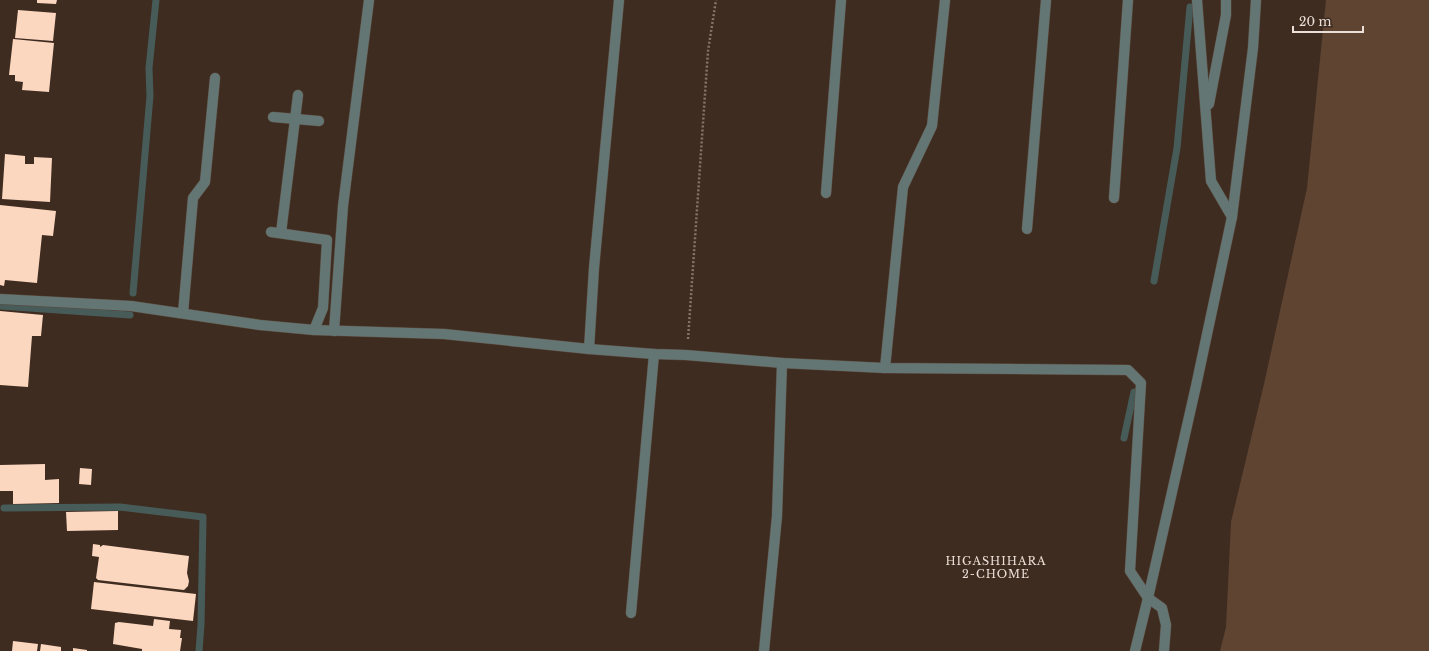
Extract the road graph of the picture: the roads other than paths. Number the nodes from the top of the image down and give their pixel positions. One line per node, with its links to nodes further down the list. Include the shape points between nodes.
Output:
1 (369, 0): 25 (street, via 343,206)
2 (619, 0): 26 (street)
3 (841, 0): 16 (street)
4 (946, 0): 29 (street, via 932,126 903,187)
5 (1046, 0): 19 (street)
6 (1128, 0): 17 (street)
7 (1197, 0): 13 (street)
8 (1226, 0): 13 (street, via 1226,15)
9 (1256, 0): 18 (street, via 1253,48)
10 (215, 78): 23 (street, via 205,182 193,198)
11 (298, 95): 14 (street)
12 (273, 117): 14 (street)
13 (1206, 118): 18 (street, via 1211,181)
14 (295, 119): 15 (street); 21 (street)
15 (319, 121)
16 (826, 193)
17 (1114, 198)
18 (1232, 217): 30 (street)
19 (1027, 229)
20 (271, 232): 21 (street)
21 (282, 233): 24 (street, via 327,240 323,308)
22 (0, 299): 23 (street, via 131,306)
23 (184, 313): 24 (street, via 260,325)
24 (314, 330): 25 (street)
25 (334, 331): 26 (street, via 444,334)
26 (588, 349): 27 (street)
27 (654, 354): 28 (street); 31 (street)
28 (782, 364): 29 (street); 32 (street, via 777,516)
29 (885, 368): 30 (street, via 1128,370 1141,383 1130,571)
30 (1148, 598): 33 (street); 34 (street, via 1162,608 1166,625)
31 (631, 612)
32 (764, 651)
33 (1134, 651)
34 (1164, 651)

